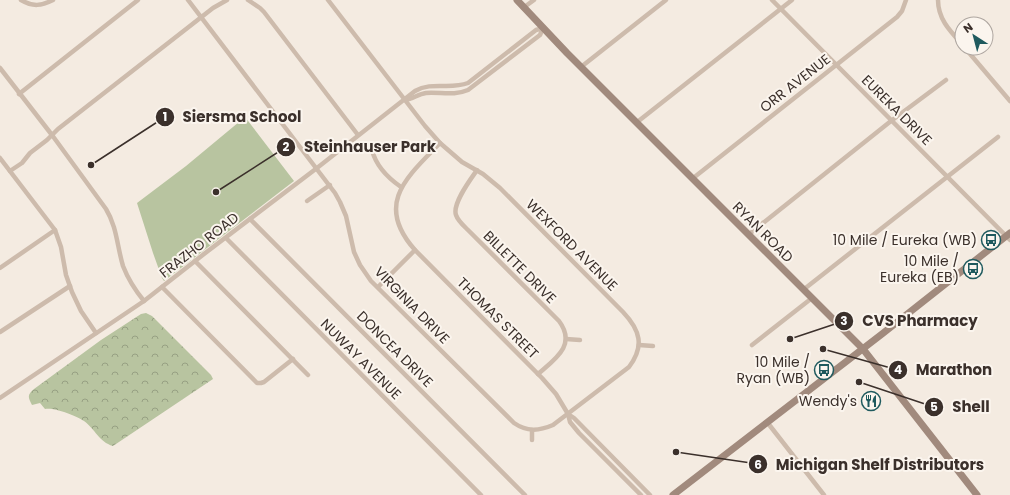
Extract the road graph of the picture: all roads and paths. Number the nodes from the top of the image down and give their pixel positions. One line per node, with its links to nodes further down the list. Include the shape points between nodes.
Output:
1 (21, 0): 2 (street, via 32,5)
2 (53, 0)
3 (138, 0): 25 (street)
4 (188, 0): 17 (street, VIRGINIA DRIVE)
5 (227, 0): 17 (street)
6 (248, 0): 31 (street, via 264,12)
7 (328, 0): 26 (street, WEXFORD AVENUE)
8 (517, 0): 15 (main road, RYAN ROAD)
9 (534, 0): 15 (street)
10 (666, 0): 22 (street)
11 (772, 0): 16 (street, EUREKA DRIVE)
12 (792, 0): 16 (street)
13 (906, 0): 21 (street, ORR AVENUE, via 897,18)
14 (938, 0): 19 (street, via 942,20)
15 (523, 8): 18 (main road, RYAN ROAD)
16 (781, 9): 21 (street, EUREKA DRIVE); 29 (street)
17 (201, 17): 30 (street); 36 (street, VIRGINIA DRIVE)
18 (543, 28): 22 (main road, RYAN ROAD); 26 (street, FRAZHO ROAD, via 536,30 468,83 457,86 423,87); 26 (street, FRAZHO ROAD, via 540,35 468,90 455,94 425,93)
19 (954, 34)
20 (972, 56): 27 (street)
21 (836, 65): 28 (street, EUREKA DRIVE); 40 (street, ORR AVENUE)
22 (581, 67): 29 (main road, RYAN ROAD)
23 (0, 68): 25 (street)
24 (946, 80): 28 (street)
25 (19, 94): 30 (street)
26 (405, 100): 31 (street, FRAZHO ROAD); 33 (street, WEXFORD AVENUE)
27 (1010, 101)
28 (891, 121): 39 (street, EUREKA DRIVE); 46 (street)
29 (636, 123): 40 (main road, RYAN ROAD)
30 (52, 135): 38 (street); 57 (street, via 110,215 126,274)
31 (358, 136): 36 (street, FRAZHO ROAD)
32 (998, 137): 39 (street)
33 (440, 143): 37 (street, WEXFORD AVENUE); 42 (street, THOMAS STREET)
34 (372, 150): 42 (street, via 385,174)
35 (0, 158): 38 (street)
36 (317, 168): 41 (street, VIRGINIA DRIVE); 44 (street, FRAZHO ROAD)
37 (476, 170): 60 (street, BILLETTE DRIVE, via 458,202 457,217 559,321); 63 (street, WEXFORD AVENUE, via 500,188 623,312 636,328)
38 (10, 171): 45 (street)
39 (947, 177): 47 (street, EUREKA DRIVE); 55 (street)
40 (692, 179): 46 (main road, RYAN ROAD)
41 (330, 185): 43 (street); 54 (street, VIRGINIA DRIVE, via 343,207 351,244 358,260)
42 (401, 187): 49 (street, THOMAS STREET, via 397,218 402,233)
43 (307, 201)
44 (250, 219): 48 (street, FRAZHO ROAD); 79 (street, DONCEA DRIVE)
45 (55, 230): 51 (street); 52 (street)
46 (748, 235): 55 (main road, RYAN ROAD)
47 (1009, 236): 65 (main road)
48 (226, 238): 50 (street, FRAZHO ROAD); 78 (street, NUWAY AVENUE)
49 (415, 250): 54 (street); 67 (street, THOMAS STREET)
50 (195, 261): 53 (street, FRAZHO ROAD); 66 (street)
51 (0, 268)
52 (70, 286): 58 (street); 59 (street, via 81,311)
53 (162, 287): 57 (street, FRAZHO ROAD); 66 (street, via 257,383 264,382)
54 (378, 287): 72 (street, VIRGINIA DRIVE, via 511,420 520,427)
55 (803, 290): 56 (main road, RYAN ROAD)
56 (812, 298): 62 (street); 65 (main road, RYAN ROAD)
57 (144, 301): 59 (street, FRAZHO ROAD)
58 (0, 332)
59 (96, 333): 69 (street, FRAZHO ROAD)
60 (566, 338): 61 (street); 67 (street, via 560,353)
61 (580, 340)
62 (752, 344)
63 (639, 345): 64 (street); 70 (street, via 634,361 629,367)
64 (653, 346)
65 (863, 349): 71 (main road); 84 (main road, RYAN ROAD)
66 (293, 359): 68 (street)
67 (538, 374): 70 (street, THOMAS STREET, via 556,394)
68 (308, 375)
69 (0, 398)
70 (568, 414): 72 (street, via 553,425); 74 (street, THOMAS STREET); 75 (street, via 570,422)
71 (767, 422): 82 (main road); 83 (street)
72 (532, 430): 73 (street)
73 (532, 440)
74 (609, 453): 75 (street); 76 (street, THOMAS STREET)
75 (603, 457): 77 (street)
76 (624, 468): 77 (street); 81 (street, THOMAS STREET)
77 (619, 474): 80 (street)
78 (481, 495)
79 (525, 495)
80 (641, 495)
81 (650, 495)
82 (673, 495)
83 (824, 495)
84 (976, 495)

